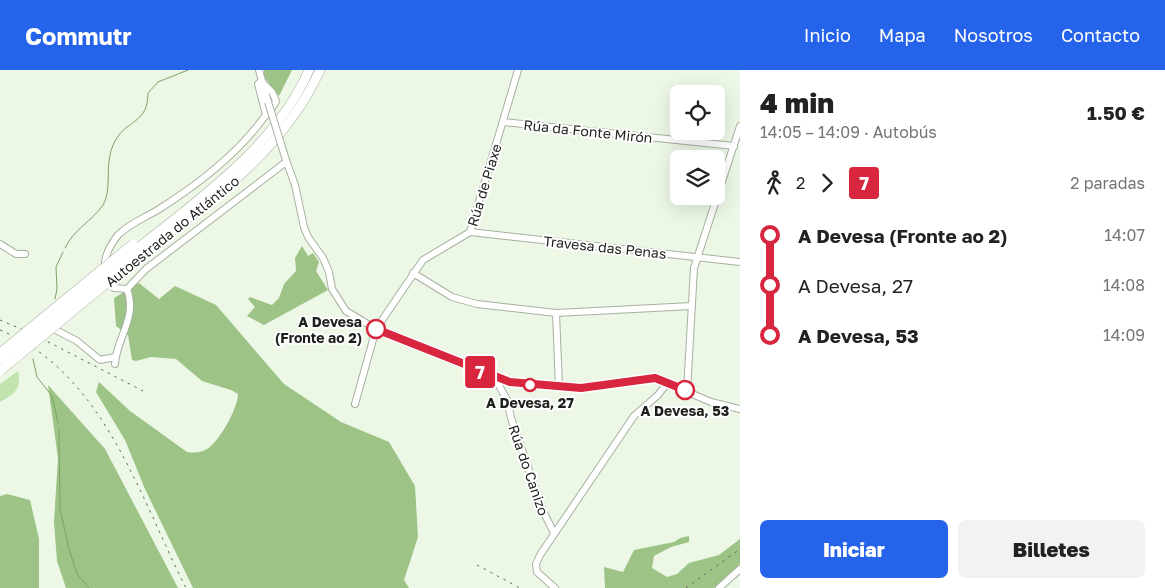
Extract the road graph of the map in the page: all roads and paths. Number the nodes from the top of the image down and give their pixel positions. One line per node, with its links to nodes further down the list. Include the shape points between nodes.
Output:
1 (259, 70): 5 (street)
2 (309, 70): 13 (highway, Autoestrada do Atlántico, via 264,138)
3 (320, 70): 13 (highway, Autoestrada do Atlántico, via 293,118 259,159 220,193)
4 (518, 70): 7 (street, Rúa de Piaxe)
5 (261, 81): 6 (street, via 258,84); 6 (street, via 276,101); 10 (street, bridge)
6 (266, 115): 18 (street, via 255,130 212,170 118,235 104,263 106,279 114,288)
7 (503, 122): 9 (street, Rúa da Fonte Mirón); 11 (street, Rúa de Piaxe)
8 (740, 126): 9 (street)
9 (734, 146): 15 (street)
10 (286, 161): 18 (street, via 146,269); 21 (street, via 304,227 323,258 332,289 346,311)
11 (470, 232): 15 (street, Travesa das Penas); 17 (street, Rúa de Piaxe, via 423,260)
12 (0, 244): 14 (street, via 16,254)
13 (137, 249): 23 (highway, bridge); 24 (highway, Autoestrada do Atlántico, bridge); 25 (highway, Autoestrada do Atlántico, bridge)
14 (25, 254)
15 (697, 257): 16 (street, Travesa das Penas); 19 (street)
16 (740, 262)
17 (414, 274): 20 (street, via 452,297 477,304); 21 (street, Rúa de Piaxe)
18 (127, 289): 22 (street, via 130,296 128,321 115,361 100,360 78,341 51,327 11,355)
19 (692, 306): 20 (street); 29 (street)
20 (556, 313): 28 (street)
21 (376, 329): 26 (street); 30 (street, Rúa de Piaxe)
22 (0, 346)
23 (0, 352)
24 (0, 360)
25 (0, 371)
26 (495, 378): 28 (street); 32 (street, Rúa do Canizo, via 507,400 543,511)
27 (668, 382): 28 (street, via 651,378 586,388); 29 (street); 32 (street, via 634,416)
28 (559, 387)
29 (687, 391): 31 (street, via 711,402)
30 (355, 404)
31 (740, 409)
32 (554, 533): 34 (street, via 536,564 537,572)
33 (740, 569): 35 (street)
34 (555, 588)
35 (719, 588)

